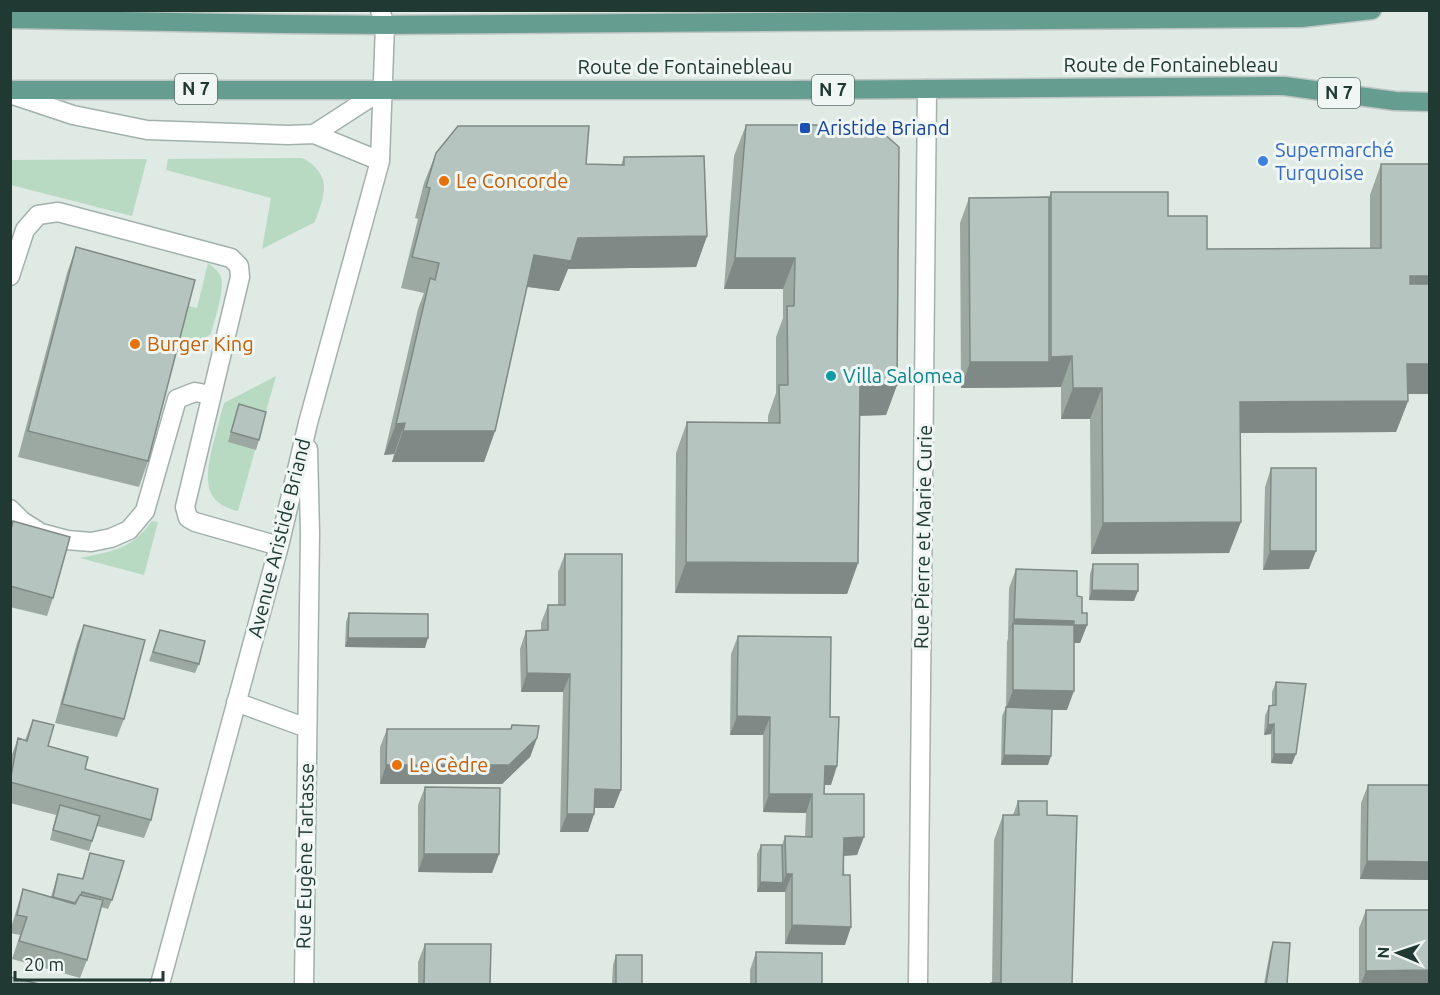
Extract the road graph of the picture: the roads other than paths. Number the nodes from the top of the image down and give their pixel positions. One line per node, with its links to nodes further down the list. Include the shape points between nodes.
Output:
1 (662, 10): 7 (street)
2 (1371, 10): 3 (main road)
3 (1301, 14): 5 (main road)
4 (387, 15): 6 (main road, via 274,24); 7 (main road); 9 (street, Avenue Aristide Briand)
5 (716, 17): 7 (main road)
6 (10, 19)
7 (678, 23)
8 (927, 89): 9 (main road, Route de Fontainebleau / N 7); 11 (main road, Route de Fontainebleau / N 7, via 1284,86); 23 (street, Rue Pierre et Marie Curie)
9 (382, 90): 10 (main road, Route de Fontainebleau / N 7); 12 (street); 13 (street, Avenue Aristide Briand)
10 (10, 92): 12 (street, via 72,115 147,130)
11 (1430, 102)
12 (314, 134): 13 (street)
13 (380, 161): 16 (street, Avenue Aristide Briand)
14 (10, 276): 15 (street, via 25,230 38,215 58,212 231,258 239,266 240,277)
15 (212, 395): 17 (street, via 195,392 177,399 145,512 129,530 91,542 67,540 40,533); 18 (street, via 185,507 188,518)
16 (308, 423): 18 (street, Avenue Aristide Briand); 20 (street, Rue Eugène Tartasse)
17 (10, 509)
18 (279, 546): 19 (street, Avenue Aristide Briand)
19 (236, 702): 20 (street); 21 (street, Avenue Aristide Briand)
20 (307, 728): 22 (street, Rue Eugène Tartasse)
21 (160, 984)
22 (304, 984)
23 (918, 984)

